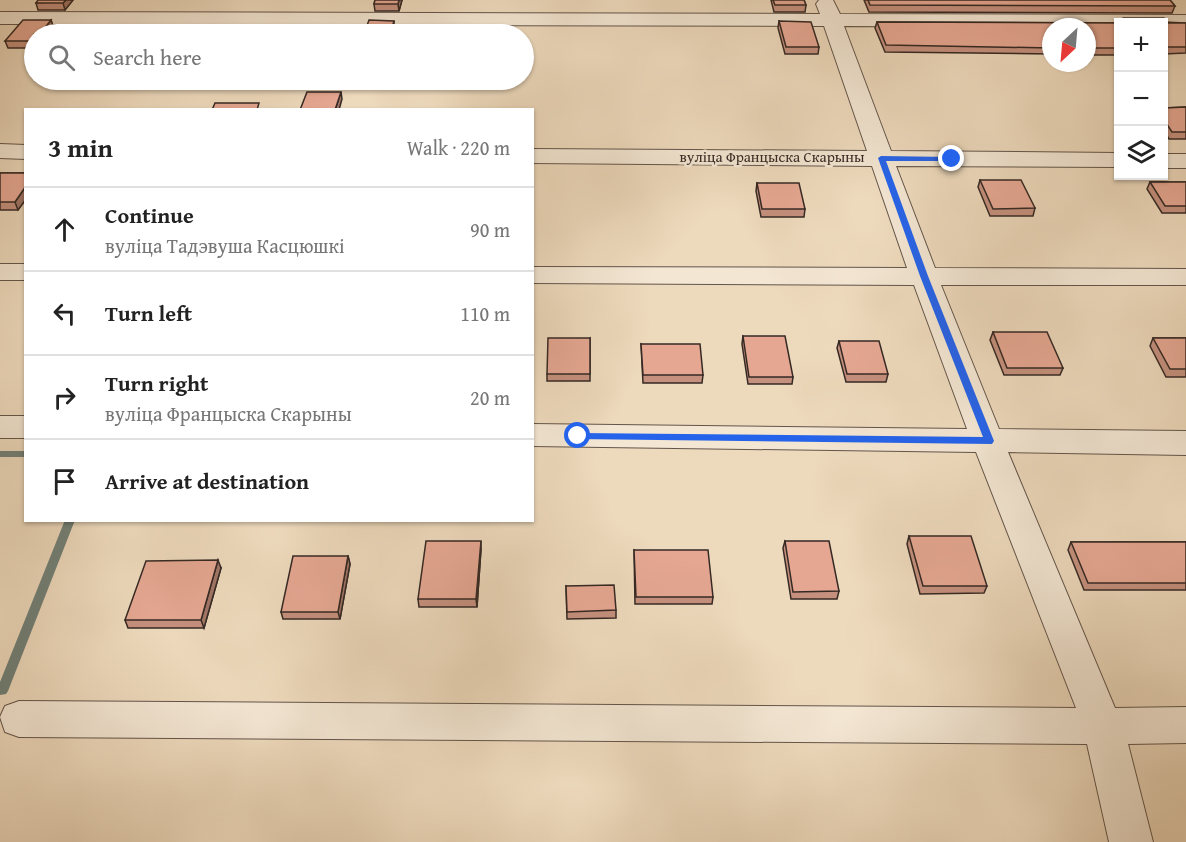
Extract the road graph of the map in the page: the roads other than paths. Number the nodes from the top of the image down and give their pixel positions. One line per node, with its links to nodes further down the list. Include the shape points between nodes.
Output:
1 (8, 0): 2 (street)
2 (0, 10)
3 (828, 10): 4 (street); 5 (street); 9 (street)
4 (0, 18)
5 (1186, 21)
6 (0, 152): 7 (street)
7 (24, 152)
8 (534, 156): 9 (street, вуліца Францыска Скарыны)
9 (881, 158): 10 (street, вуліца Францыска Скарыны); 16 (street)
10 (1114, 160)
11 (1168, 161): 12 (street)
12 (1186, 161)
13 (0, 272): 14 (street)
14 (24, 272)
15 (534, 274): 16 (street)
16 (924, 276): 17 (street); 21 (street)
17 (1186, 277)
18 (0, 427): 19 (street)
19 (24, 427)
20 (534, 435): 21 (street)
21 (989, 441): 22 (street); 25 (street)
22 (1186, 443)
23 (20, 719): 25 (street)
24 (1186, 725): 25 (street)
25 (1102, 726): 26 (street)
26 (1131, 842)

